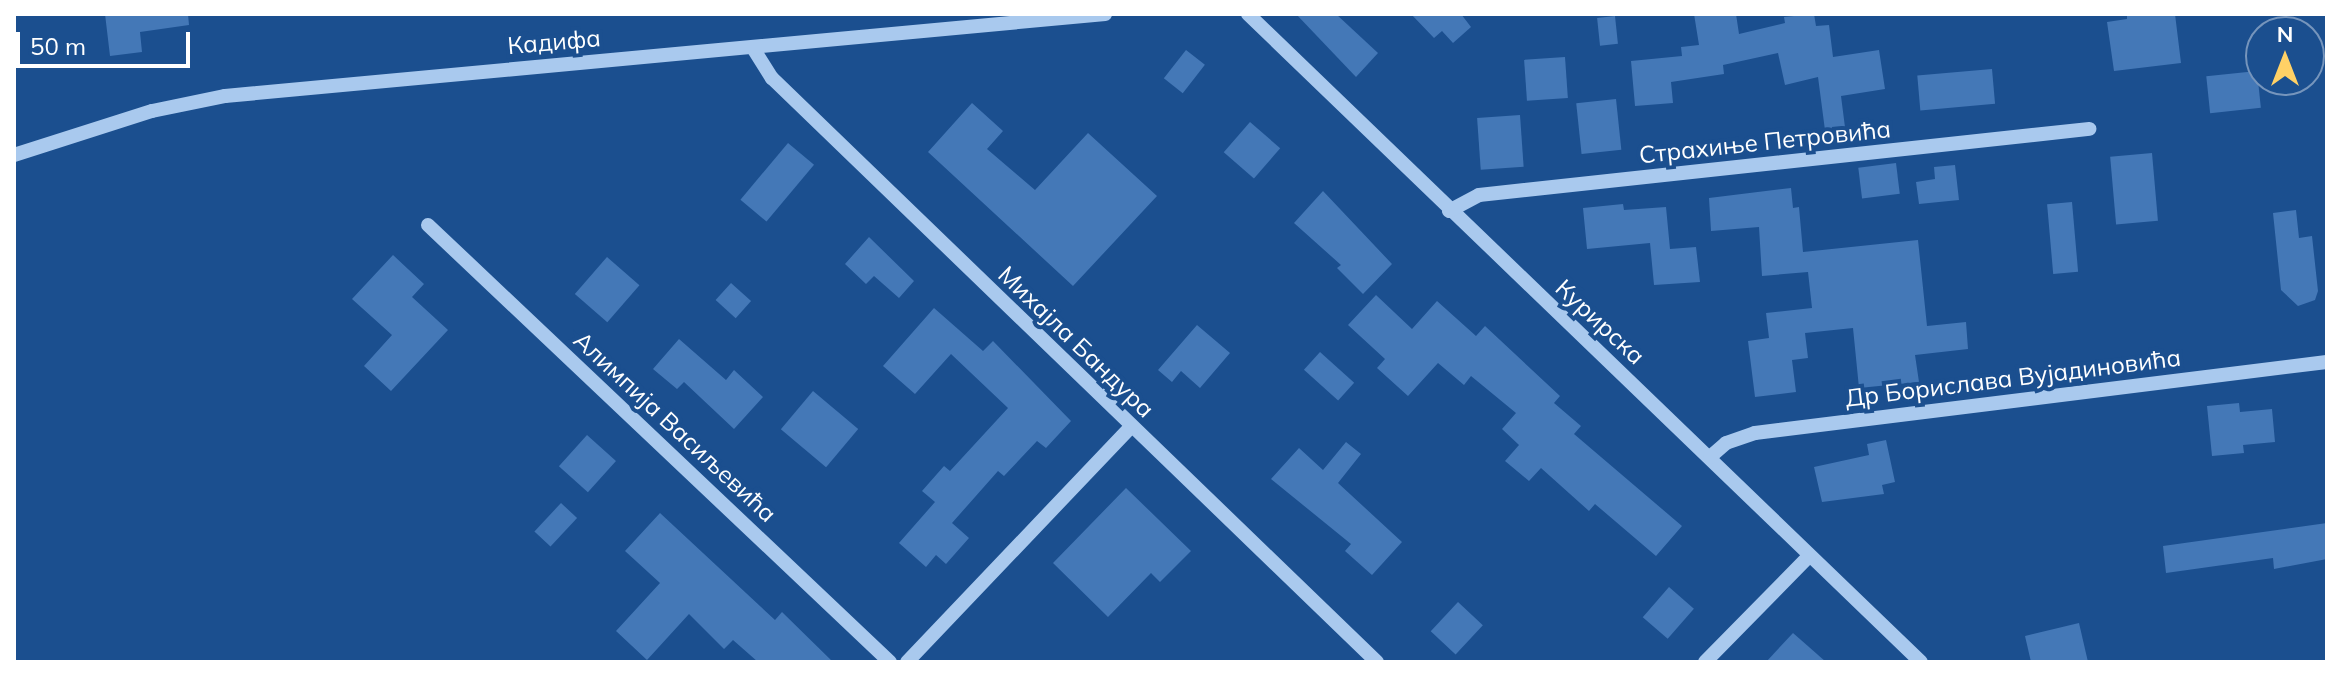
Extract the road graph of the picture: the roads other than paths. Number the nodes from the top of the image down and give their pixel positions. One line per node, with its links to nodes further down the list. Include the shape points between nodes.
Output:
1 (1105, 14): 3 (street, Кадифа)
2 (1248, 14): 6 (street, Курирска)
3 (753, 48): 5 (street, Кадифа, via 225,96 152,111); 9 (street, Михајла Бандура, via 772,78)
4 (2089, 129): 6 (street, Страхиње Петровића, via 1479,195)
5 (14, 155)
6 (1449, 211): 10 (street, Курирска)
7 (428, 225): 12 (street, Алимпија Васиљевића)
8 (2327, 362): 10 (street, Др Борислава Вујадиновића, via 1755,433 1726,443)
9 (1131, 427): 13 (street); 14 (street, Михајла Бандура)
10 (1710, 457): 11 (street, Курирска)
11 (1809, 556): 15 (street); 16 (street, Курирска)
12 (890, 662)
13 (907, 662)
14 (1377, 662)
15 (1705, 662)
16 (1921, 662)

